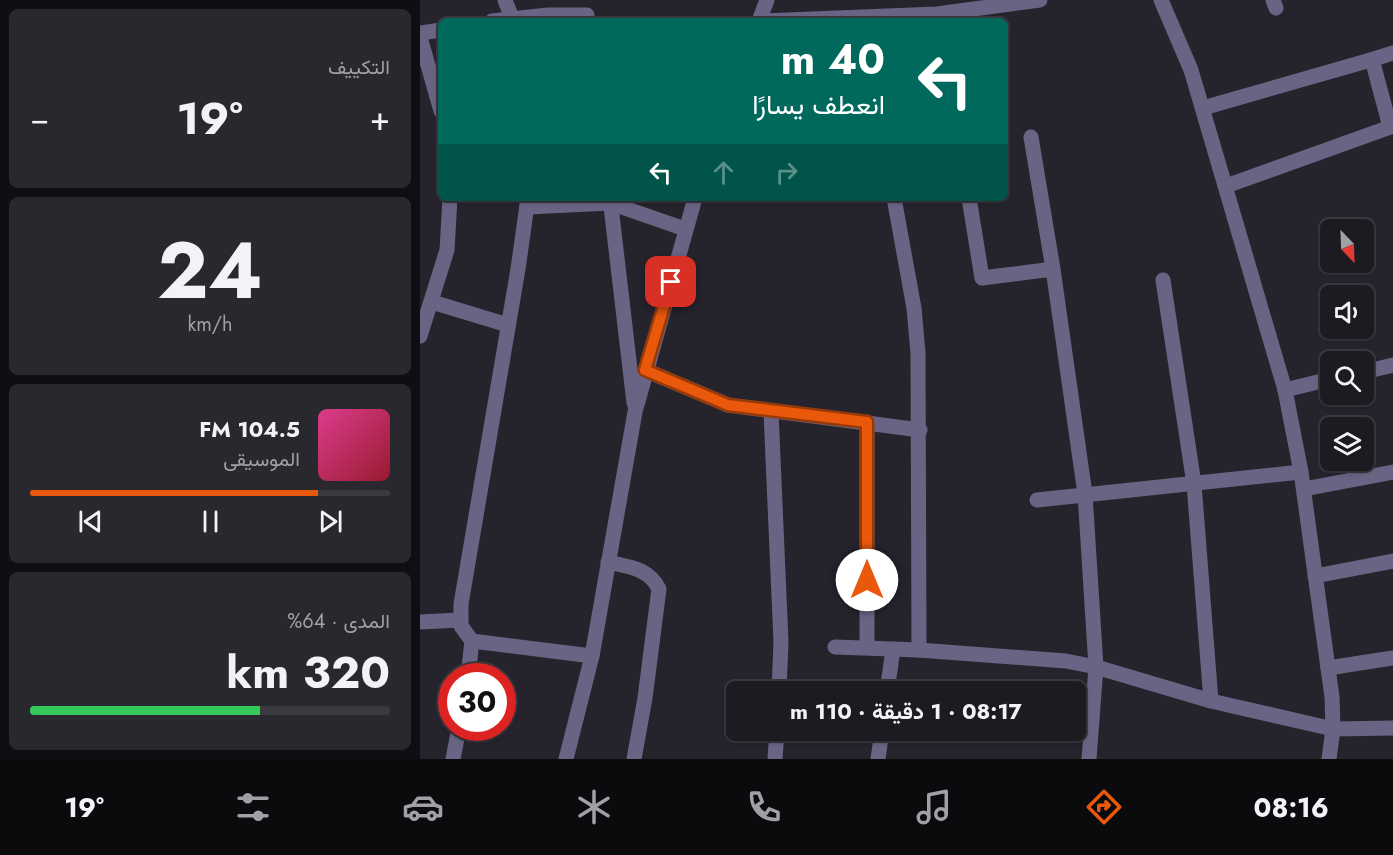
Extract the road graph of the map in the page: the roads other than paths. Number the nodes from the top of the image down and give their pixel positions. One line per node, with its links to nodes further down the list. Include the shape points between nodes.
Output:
1 (505, 0): 7 (street)
2 (767, 0): 9 (street)
3 (1040, 0): 6 (street)
4 (1161, 0): 16 (street)
5 (587, 12): 8 (street)
6 (936, 12): 10 (street)
7 (513, 18)
8 (524, 18)
9 (760, 18)
10 (818, 18)
11 (438, 31): 12 (street)
12 (420, 35): 15 (street)
13 (1393, 53): 14 (street)
14 (1374, 59): 16 (street); 17 (street)
15 (438, 100)
16 (1203, 108): 19 (street)
17 (1392, 126): 19 (street)
18 (1031, 137): 27 (street)
19 (1226, 186): 36 (street)
20 (450, 201): 29 (street, via 447,250)
21 (610, 201): 25 (street); 26 (street); 37 (street)
22 (694, 201): 26 (street)
23 (895, 201): 40 (street, via 914,308)
24 (969, 201): 27 (street, via 982,278)
25 (527, 203): 30 (street)
26 (685, 229): 33 (street)
27 (1053, 269): 45 (street)
28 (1163, 280): 43 (street)
29 (432, 302): 30 (street); 31 (street)
30 (508, 325): 50 (street)
31 (420, 336)
32 (1393, 365): 34 (street)
33 (645, 370): 37 (street); 38 (street, via 728,405)
34 (1374, 370)
35 (1320, 382): 36 (street)
36 (1285, 390): 41 (street)
37 (635, 412): 48 (street)
38 (771, 412): 39 (street); 62 (street)
39 (867, 422): 40 (street); 54 (street)
40 (920, 430): 56 (street)
41 (1301, 472): 43 (street); 44 (street)
42 (1393, 472): 44 (street)
43 (1194, 484): 45 (street); 64 (street)
44 (1304, 489): 49 (street)
45 (1085, 494): 46 (street); 60 (street)
46 (1037, 500)
47 (1393, 561): 49 (street)
48 (608, 562): 57 (street); 72 (street, via 645,571 659,589)
49 (1315, 576): 61 (street)
50 (460, 620): 51 (street); 52 (street)
51 (420, 622)
52 (472, 641): 57 (street); 59 (street)
53 (835, 647): 54 (street)
54 (867, 647): 55 (street)
55 (893, 649): 56 (street); 63 (street)
56 (920, 650): 60 (street, via 1066,661)
57 (592, 656): 71 (street)
58 (1393, 658): 61 (street)
59 (469, 663)
60 (1096, 667): 64 (street); 75 (street)
61 (1328, 668): 66 (street)
62 (779, 681)
63 (889, 681)
64 (1211, 701): 66 (street)
65 (1393, 728): 66 (street)
66 (1333, 729): 76 (street)
67 (456, 741): 70 (street)
68 (776, 741): 73 (street)
69 (880, 741): 74 (street)
70 (453, 759)
71 (566, 759)
72 (634, 759)
73 (775, 759)
74 (878, 759)
75 (1089, 759)
76 (1329, 759)

